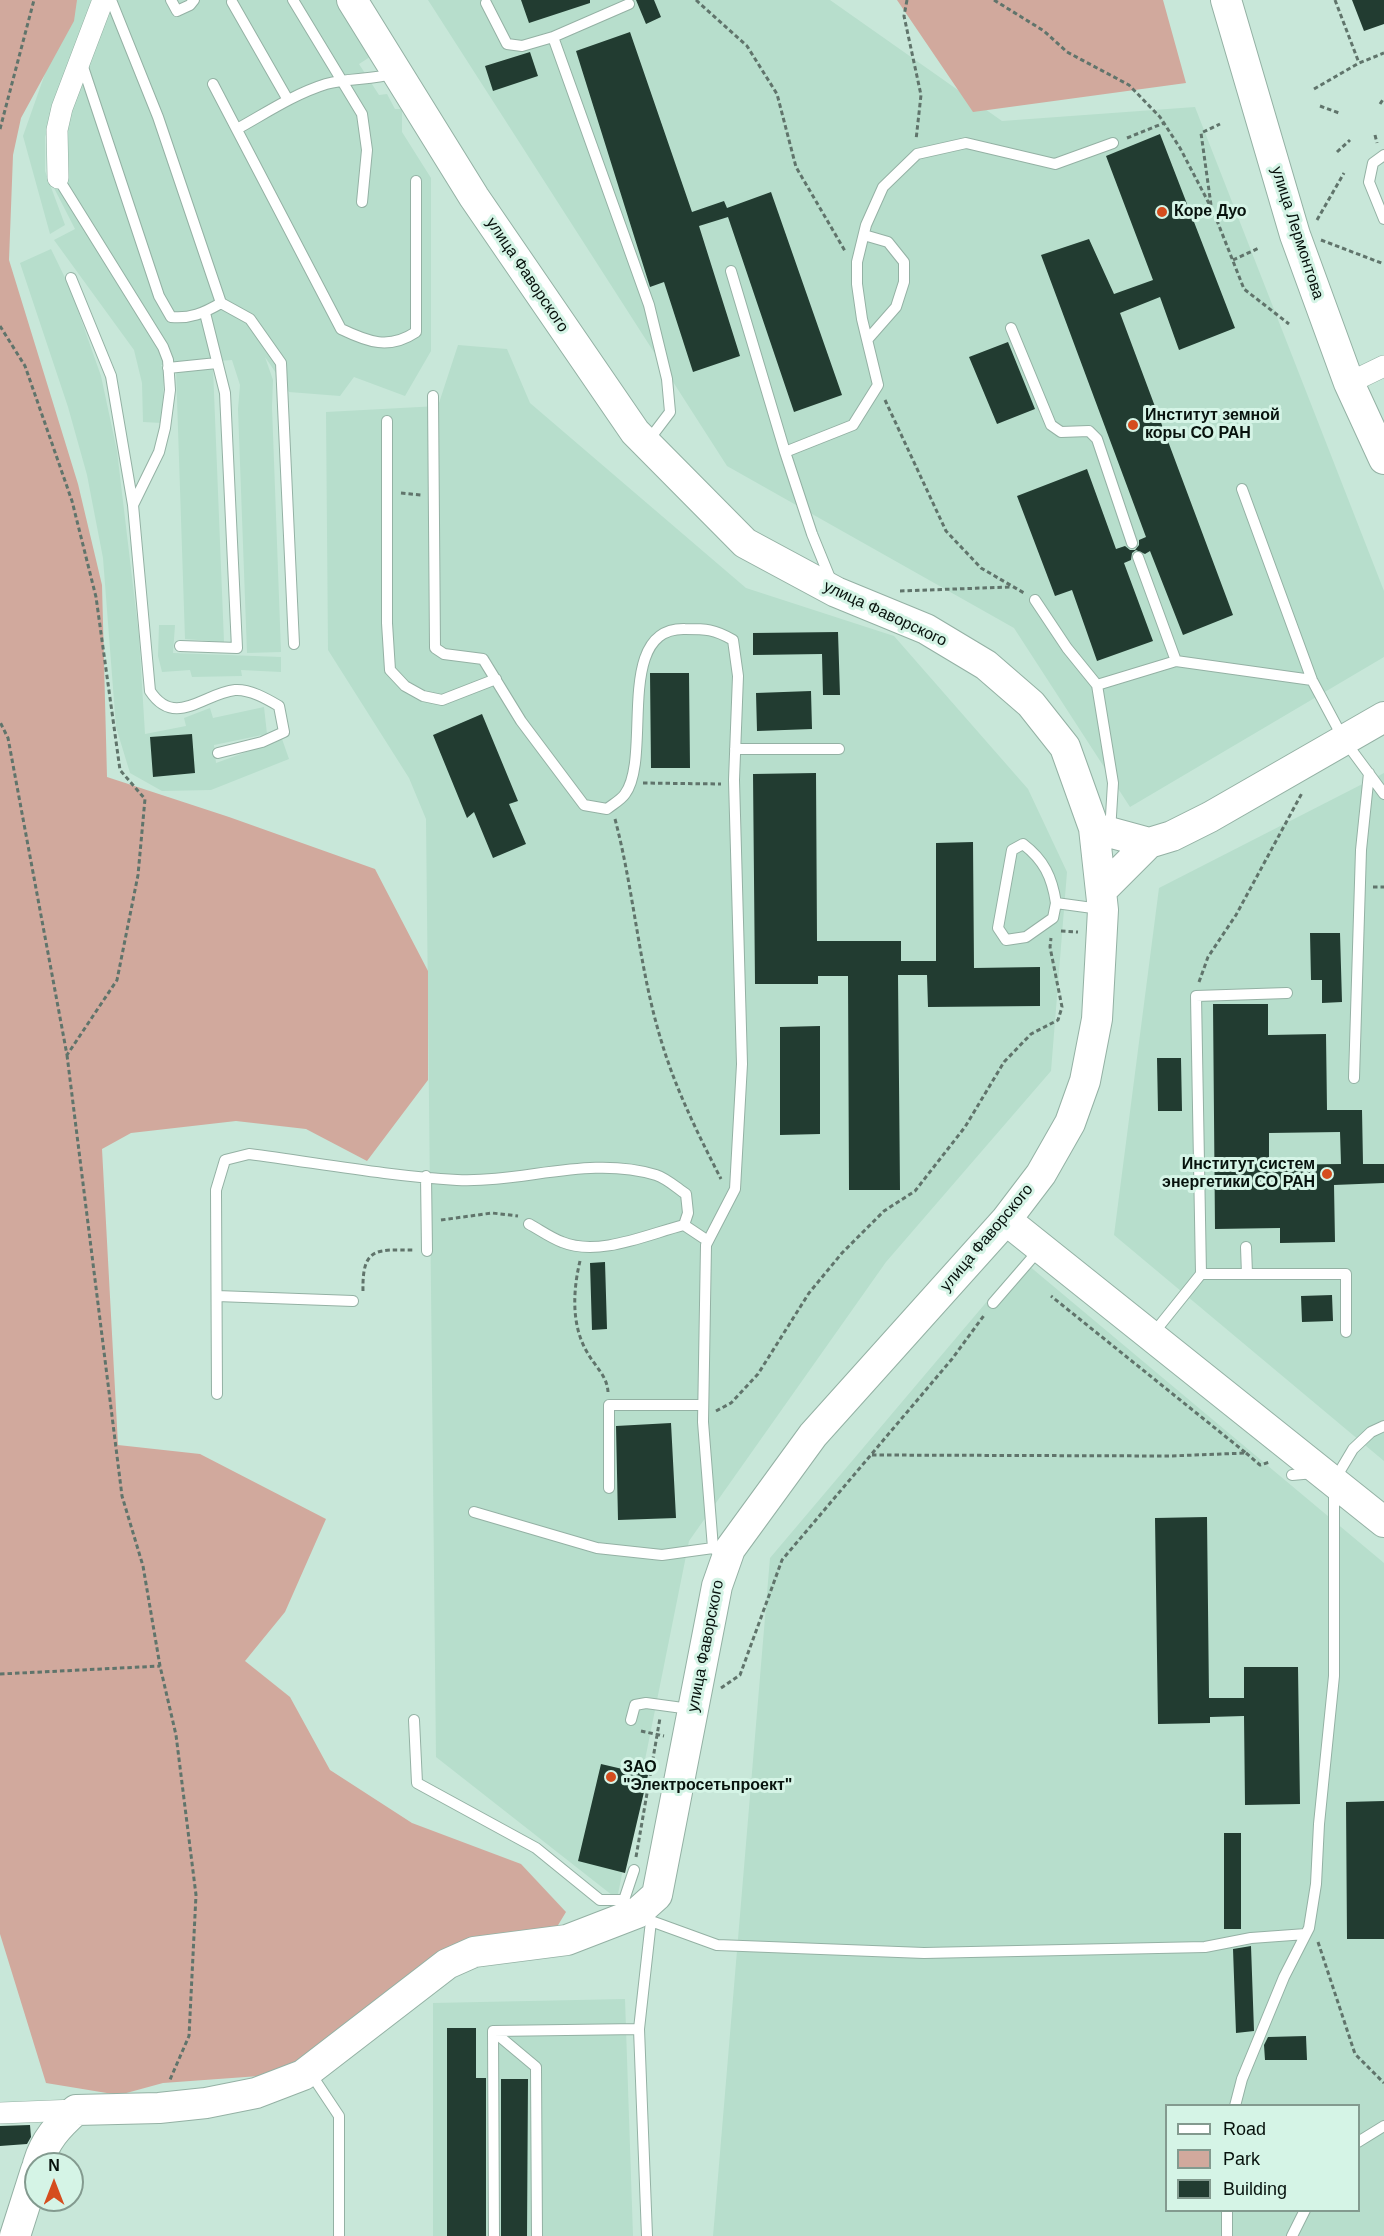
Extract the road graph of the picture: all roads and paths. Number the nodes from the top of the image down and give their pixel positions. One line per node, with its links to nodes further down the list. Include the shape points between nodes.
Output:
1 (34, 0): 31 (path)
2 (103, 0): 18 (street)
3 (111, 0): 53 (lane, via 158,117)
4 (171, 0): 5 (lane, via 177,11)
5 (194, 0)
6 (292, 0): 21 (lane)
7 (352, 0): 20 (street, улица Фаворского)
8 (696, 0): 51 (path, via 747,46 777,94 796,167)
9 (907, 0): 37 (path, via 904,16 921,95)
10 (994, 0): 29 (path, via 1044,31 1068,52 1129,84)
11 (1226, 0): 62 (street, улица Лермонтова, via 1295,235)
12 (1335, 0): 19 (path)
13 (232, 2): 25 (lane)
14 (486, 3): 16 (lane, via 507,44 522,46)
15 (629, 4): 16 (lane)
16 (553, 37): 66 (lane, via 649,305 667,379 670,412)
17 (1384, 53): 19 (path)
18 (81, 61): 39 (street, via 57,130); 54 (lane, via 159,296 171,316 184,318)
19 (1359, 63): 23 (path)
20 (397, 73): 21 (lane); 66 (street, улица Фаворского, via 474,197 634,432)
21 (341, 83): 25 (lane, via 329,83); 41 (lane, via 362,114 367,150)
22 (213, 84): 32 (lane)
23 (1314, 89)
24 (1384, 98): 26 (path)
25 (288, 100): 32 (lane)
26 (1380, 104)
27 (1320, 106): 28 (path)
28 (1340, 113)
29 (1164, 123): 34 (path); 42 (path)
30 (1220, 124): 42 (path, via 1201,133)
31 (0, 129)
32 (237, 129): 40 (lane, via 341,329 369,342 401,342 416,332)
33 (1350, 140): 35 (path)
34 (1113, 143): 37 (lane, via 1055,164 966,143 918,154)
35 (1337, 152)
36 (1384, 155): 43 (lane, via 1373,163 1369,182)
37 (912, 160): 46 (lane, via 883,187)
38 (1344, 172): 44 (path)
39 (58, 178): 61 (lane, via 163,347)
40 (416, 181)
41 (362, 202)
42 (1211, 209): 48 (path)
43 (1384, 219)
44 (1312, 228)
45 (1316, 234): 49 (path, via 1319,239)
46 (864, 235): 51 (lane); 58 (lane, via 888,242 904,262 904,282 896,307)
47 (1259, 248): 48 (path)
48 (1233, 260): 55 (path, via 1244,289)
49 (1384, 264)
50 (731, 271): 67 (lane)
51 (857, 271): 58 (lane)
52 (71, 278): 72 (lane, via 111,376)
53 (221, 303): 54 (lane); 79 (lane, via 250,319 281,363)
54 (205, 312): 59 (lane)
55 (1289, 324)
56 (0, 326): 104 (path, via 25,366 72,501 96,597 120,770 146,799 138,875 117,980)
57 (1011, 328): 73 (lane, via 1051,425 1061,432 1089,430 1097,440)
58 (867, 340): 63 (lane)
59 (217, 363): 61 (lane); 80 (lane, via 225,393 237,648)
60 (1384, 366): 62 (street)
61 (168, 368): 72 (lane, via 170,390 162,440)
62 (1349, 383): 68 (street, улица Лермонтова)
63 (878, 385): 67 (lane, via 853,425); 75 (path, via 946,531 981,568)
64 (433, 396): 71 (lane)
65 (387, 421): 70 (lane)
66 (646, 443): 77 (street, улица Фаворского, via 745,543)
67 (784, 452): 77 (lane)
68 (1384, 459)
69 (1242, 489): 83 (lane)
70 (387, 491): 71 (path); 82 (lane, via 390,670 405,686 442,700)
71 (434, 497): 82 (lane, via 435,648 444,654 483,658)
72 (133, 505): 90 (lane, via 147,672 156,700 175,709 235,690 259,695 279,706 284,732)
73 (1132, 543)
74 (1138, 557): 81 (lane)
75 (1012, 586): 76 (path); 78 (path)
76 (898, 591)
77 (836, 592): 97 (street, улица Фаворского, via 926,629 986,665 1031,704 1065,747)
78 (1035, 600): 84 (lane)
79 (294, 644)
80 (180, 646)
81 (1176, 661): 83 (lane); 84 (lane)
82 (496, 679): 96 (lane, via 521,721 584,805 607,809)
83 (1312, 680): 87 (lane)
84 (1097, 685): 97 (lane, via 1113,783)
85 (1384, 717): 87 (street)
86 (0, 722): 104 (path, via 8,738)
87 (1344, 740): 91 (lane); 98 (street, via 1210,817)
88 (735, 749): 89 (lane); 92 (lane, via 738,676 733,640 713,629 673,628 654,640 639,676); 93 (lane)
89 (839, 749)
90 (218, 753)
91 (1369, 773): 95 (lane); 105 (lane, via 1360,850)
92 (630, 783): 93 (path); 96 (lane, via 625,795)
93 (735, 784): 107 (lane, via 742,1064 735,1189)
94 (1302, 792): 102 (path, via 1236,915 1208,957)
95 (1384, 794)
96 (611, 806): 107 (path, via 626,861 660,1039 692,1123)
97 (1102, 830): 98 (street); 99 (street, улица Фаворского)
98 (1149, 843): 99 (street)
99 (1102, 901): 100 (lane); 108 (street, улица Фаворского, via 1097,1019 1085,1082 1070,1123 1041,1173)
100 (1056, 903): 100 (lane, via 1053,918 1026,938 1006,940 998,928 1012,850 1023,844 1039,856 1052,881)
101 (1080, 932): 128 (path, via 1051,931 1050,947 1062,1007 1058,1020 1031,1034 1004,1062 965,1126 915,1191 885,1211 842,1253 809,1293 758,1374 731,1403)
102 (1198, 984)
103 (1287, 993): 117 (lane, via 1196,996)
104 (67, 1055): 139 (path, via 122,1496 143,1566)
105 (1354, 1078)
106 (426, 1176): 109 (lane); 111 (lane, via 458,1180 622,1168 658,1175 686,1194 688,1213); 119 (lane, via 249,1154 225,1160 216,1190)
107 (730, 1198): 112 (lane)
108 (1006, 1220): 113 (street); 138 (street, улица Фаворского, via 813,1435)
109 (426, 1221): 110 (path, via 492,1213 519,1216); 116 (lane)
110 (529, 1224): 115 (lane, via 562,1242)
111 (684, 1225): 112 (lane); 115 (lane)
112 (708, 1240): 127 (lane)
113 (1038, 1245): 122 (lane, via 1032,1258); 124 (street)
114 (1246, 1247): 118 (lane)
115 (584, 1248): 126 (path, via 573,1307 586,1351 608,1381)
116 (427, 1251): 121 (path, via 374,1251 367,1261 363,1296)
117 (1201, 1274): 118 (lane); 124 (lane)
118 (1247, 1274): 123 (lane, via 1346,1274)
119 (217, 1296): 121 (lane); 125 (lane)
120 (1051, 1296): 130 (path)
121 (353, 1301)
122 (993, 1303): 131 (path)
123 (1346, 1332)
124 (1151, 1336): 134 (street)
125 (217, 1394)
126 (609, 1405): 127 (lane); 135 (lane)
127 (703, 1405): 138 (lane)
128 (717, 1411)
129 (1384, 1426): 134 (lane, via 1371,1432)
130 (1246, 1453): 131 (path); 132 (path, via 1260,1464)
131 (872, 1455): 141 (path, via 782,1560 740,1675)
132 (1277, 1461)
133 (1292, 1475): 134 (lane)
134 (1329, 1477): 137 (street); 149 (lane, via 1334,1676 1316,1884)
135 (609, 1488)
136 (474, 1512): 138 (lane, via 597,1548 662,1555)
137 (1384, 1521)
138 (719, 1553): 142 (street, улица Фаворского, via 717,1586)
139 (160, 1666): 140 (path); 155 (path, via 176,1736 196,1895 189,2036)
140 (0, 1674)
141 (717, 1691)
142 (693, 1710): 144 (lane, via 646,1703 635,1706); 148 (street, улица Фаворского)
143 (414, 1720): 148 (lane, via 417,1783 536,1848 600,1900)
144 (632, 1720): 146 (path, via 640,1731)
145 (658, 1727): 146 (path)
146 (659, 1735): 147 (path)
147 (634, 1870): 148 (lane)
148 (643, 1907): 149 (lane, via 717,1945 924,1953 1205,1947); 150 (lane); 152 (street, via 567,1940 474,1952 447,1964)
149 (1307, 1931): 153 (path, via 1320,1944 1355,2054); 154 (lane, via 1284,1977)
150 (639, 2029): 151 (lane); 168 (lane)
151 (493, 2031): 166 (lane); 167 (lane, via 536,2067)
152 (309, 2071): 155 (street, via 256,2092); 165 (lane, via 339,2116)
153 (1384, 2083)
154 (1236, 2104)
155 (159, 2108): 156 (street)
156 (76, 2110): 157 (street); 160 (street, via 56,2128)
157 (0, 2113)
158 (1384, 2126): 159 (lane)
159 (1360, 2141)
160 (41, 2152)
161 (24, 2208): 164 (street)
162 (1227, 2212): 169 (lane)
163 (1304, 2212): 170 (lane)
164 (15, 2236)
165 (339, 2236)
166 (494, 2236)
167 (537, 2236)
168 (647, 2236)
169 (1227, 2236)
170 (1292, 2236)

